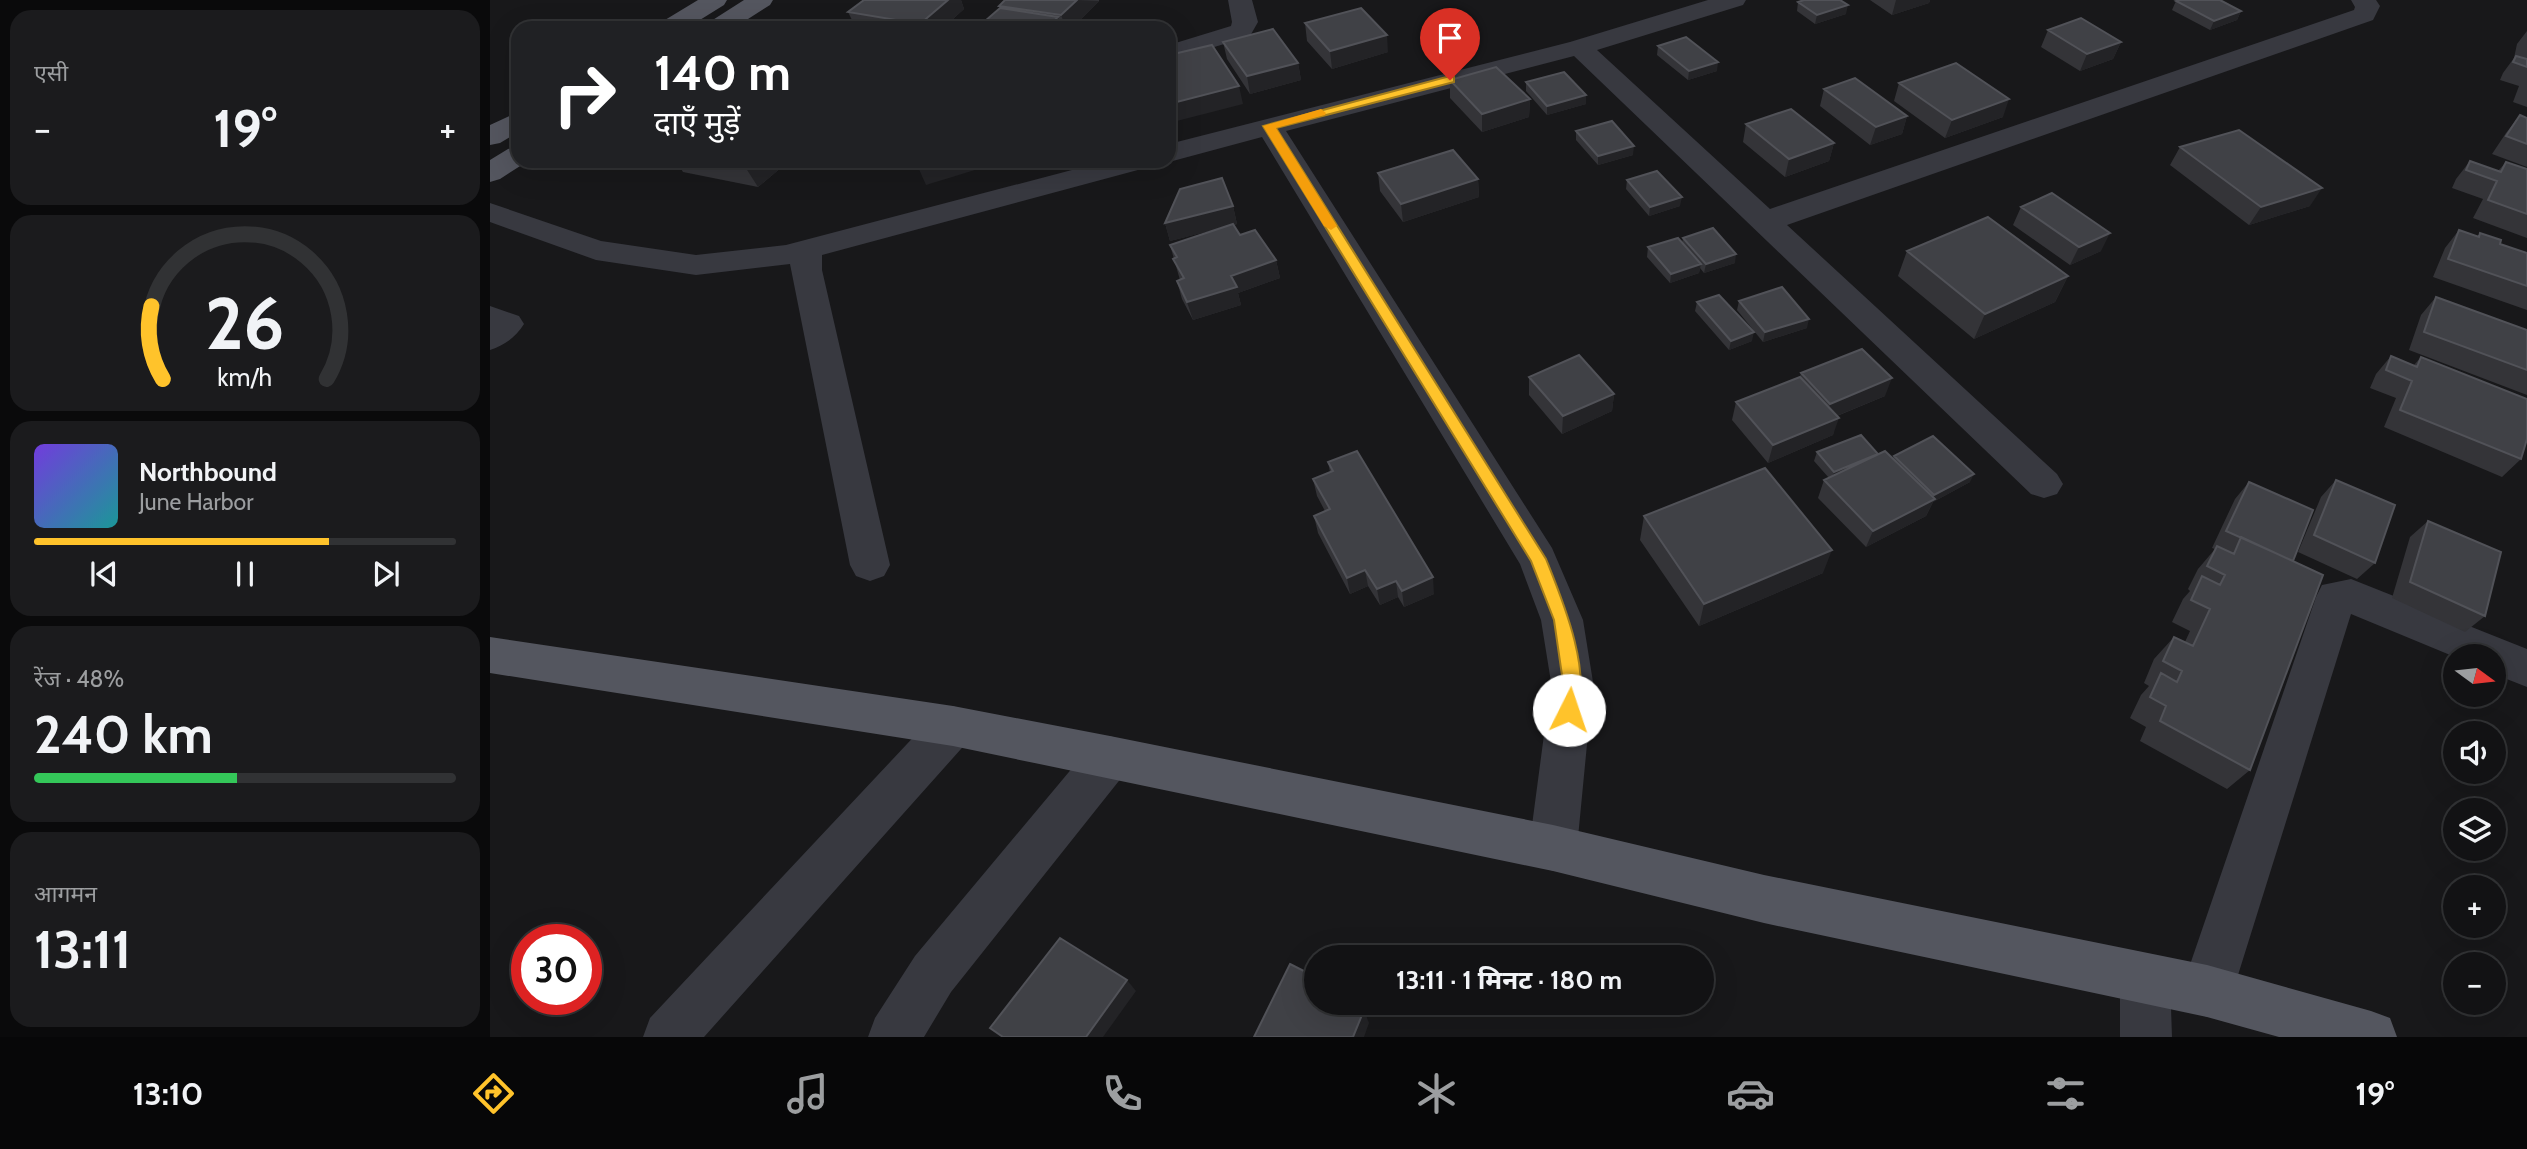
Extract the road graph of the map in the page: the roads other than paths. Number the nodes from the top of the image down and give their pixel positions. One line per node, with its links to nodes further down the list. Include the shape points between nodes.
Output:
1 (715, 0): 6 (main road)
2 (761, 0): 7 (main road)
3 (1240, 0): 9 (street, via 1245,22 1241,31)
4 (1734, 0): 8 (street)
5 (2363, 0): 18 (street, via 2368,6 2364,15)
6 (680, 21)
7 (728, 21)
8 (1579, 47): 11 (street); 18 (street)
9 (1176, 51)
10 (511, 124): 12 (main road)
11 (1269, 126): 13 (street); 28 (street, via 1538,559 1553,596 1562,620 1572,682)
12 (490, 136)
13 (1176, 151)
14 (511, 160): 16 (main road)
15 (1113, 168): 19 (street)
16 (490, 173)
17 (490, 212): 19 (street, via 596,250 696,265)
18 (1767, 221): 22 (street)
19 (806, 250): 23 (street, via 806,270)
20 (490, 317): 21 (street, via 507,324)
21 (490, 338)
22 (2043, 484)
23 (870, 565)
24 (491, 657): 26 (main road)
25 (2527, 668): 30 (street, via 2351,596 2336,597)
26 (953, 726): 27 (main road); 31 (street)
27 (1110, 757): 28 (main road); 32 (street, via 933,974)
28 (1553, 848): 29 (main road, via 1764,900)
29 (2145, 978): 30 (main road); 33 (street)
30 (2207, 991): 34 (main road)
31 (669, 1037)
32 (894, 1037)
33 (2146, 1037)
34 (2371, 1037)

